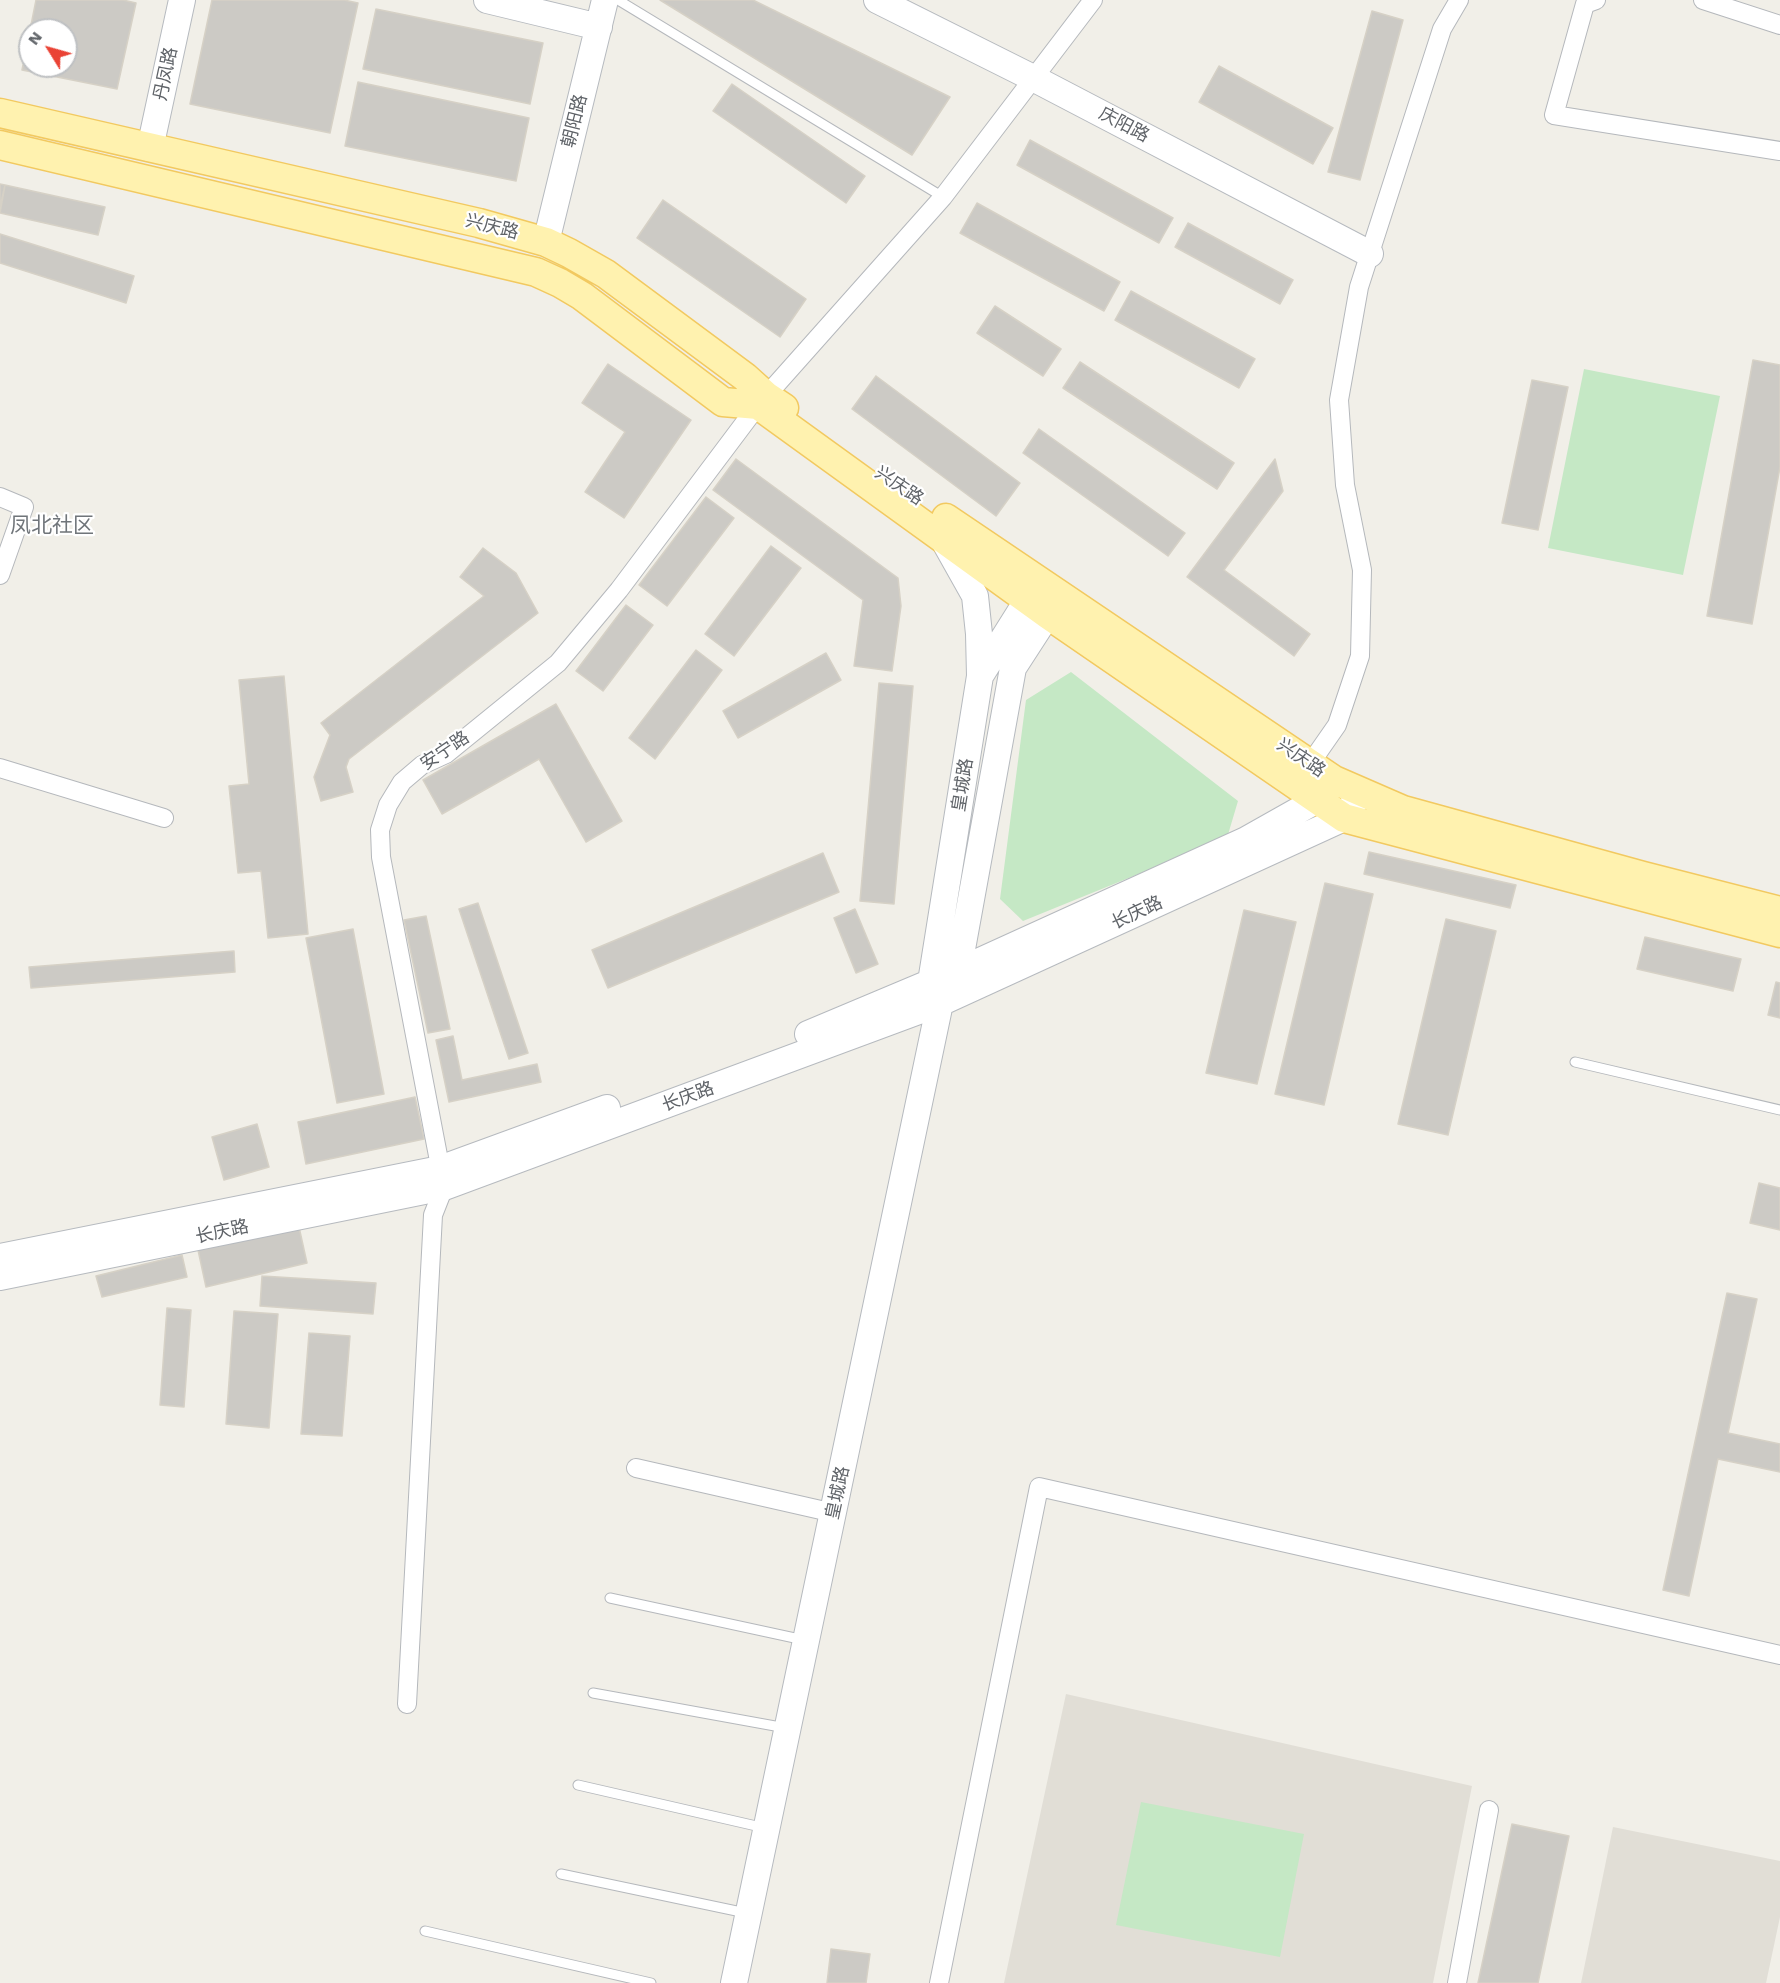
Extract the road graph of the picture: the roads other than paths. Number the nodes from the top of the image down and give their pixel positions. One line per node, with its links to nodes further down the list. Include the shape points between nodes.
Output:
1 (174, 0): 16 (main road, 丹凤路)
2 (182, 0): 16 (main road, 丹凤路)
3 (487, 0): 12 (main road)
4 (605, 0): 12 (main road, 朝阳路)
5 (618, 0): 18 (lane)
6 (877, 0): 13 (main road, 庆阳路)
7 (1093, 0): 13 (street, 安宁路)
8 (1459, 0): 20 (street, via 1442,29)
9 (1596, 0): 17 (street, via 1585,4 1554,115)
10 (1703, 0): 11 (street)
11 (1780, 25)
12 (595, 26): 19 (main road, 朝阳路)
13 (1033, 78): 18 (street, 安宁路); 20 (main road, 庆阳路)
14 (0, 113): 16 (main road, 兴庆路)
15 (0, 145): 21 (main road, 兴庆路, via 536,272 582,296 723,402)
16 (147, 147): 19 (main road, 兴庆路)
17 (1780, 151)
18 (943, 197): 21 (street, 安宁路)
19 (542, 241): 21 (main road, 兴庆路, via 606,274 745,377)
20 (1370, 254): 28 (street, via 1359,287 1339,400 1345,485 1362,570 1360,656)
21 (762, 400): 23 (main road, 兴庆路); 25 (main road, 兴庆路); 38 (street, 安宁路, via 619,590 558,663 446,754 422,765 402,782 388,804 380,830 381,857)
22 (0, 497): 24 (street, via 24,507)
23 (943, 539): 25 (main road, 兴庆路); 26 (main road, via 975,596)
24 (0, 575)
25 (1044, 598): 26 (main road, 皇城路); 28 (main road, 兴庆路); 34 (main road, 皇城路, via 1013,668)
26 (981, 676): 35 (main road, 皇城路)
27 (0, 768): 30 (street)
28 (1314, 782): 29 (main road, 兴庆路); 31 (main road, 兴庆路); 34 (main road, via 1246,840)
29 (1360, 792): 31 (main road); 32 (main road, 兴庆路, via 1403,810)
30 (164, 818)
31 (1344, 818): 33 (main road, 兴庆路); 35 (main road, 长庆路)
32 (1780, 911)
33 (1780, 933)
34 (958, 971): 35 (main road, 皇城路)
35 (936, 993): 38 (main road, 长庆路); 42 (main road, 皇城路)
36 (1575, 1062): 37 (lane)
37 (1780, 1110)
38 (442, 1178): 39 (main road); 40 (main road, 长庆路); 47 (street, via 434,1215)
39 (0, 1257)
40 (0, 1277)
41 (636, 1468): 42 (street)
42 (834, 1513): 44 (main road, 皇城路)
43 (610, 1598): 44 (lane)
44 (807, 1640): 48 (main road, 皇城路)
45 (1780, 1655): 57 (street, via 1039,1487)
46 (593, 1693): 48 (lane)
47 (406, 1704)
48 (788, 1729): 51 (main road, 皇城路)
49 (578, 1785): 51 (lane)
50 (1489, 1810): 58 (street)
51 (767, 1828): 53 (main road, 皇城路)
52 (561, 1874): 53 (lane)
53 (749, 1913): 56 (main road, 皇城路)
54 (425, 1931): 55 (lane)
55 (651, 1983)
56 (734, 1983)
57 (939, 1983)
58 (1457, 1983)

